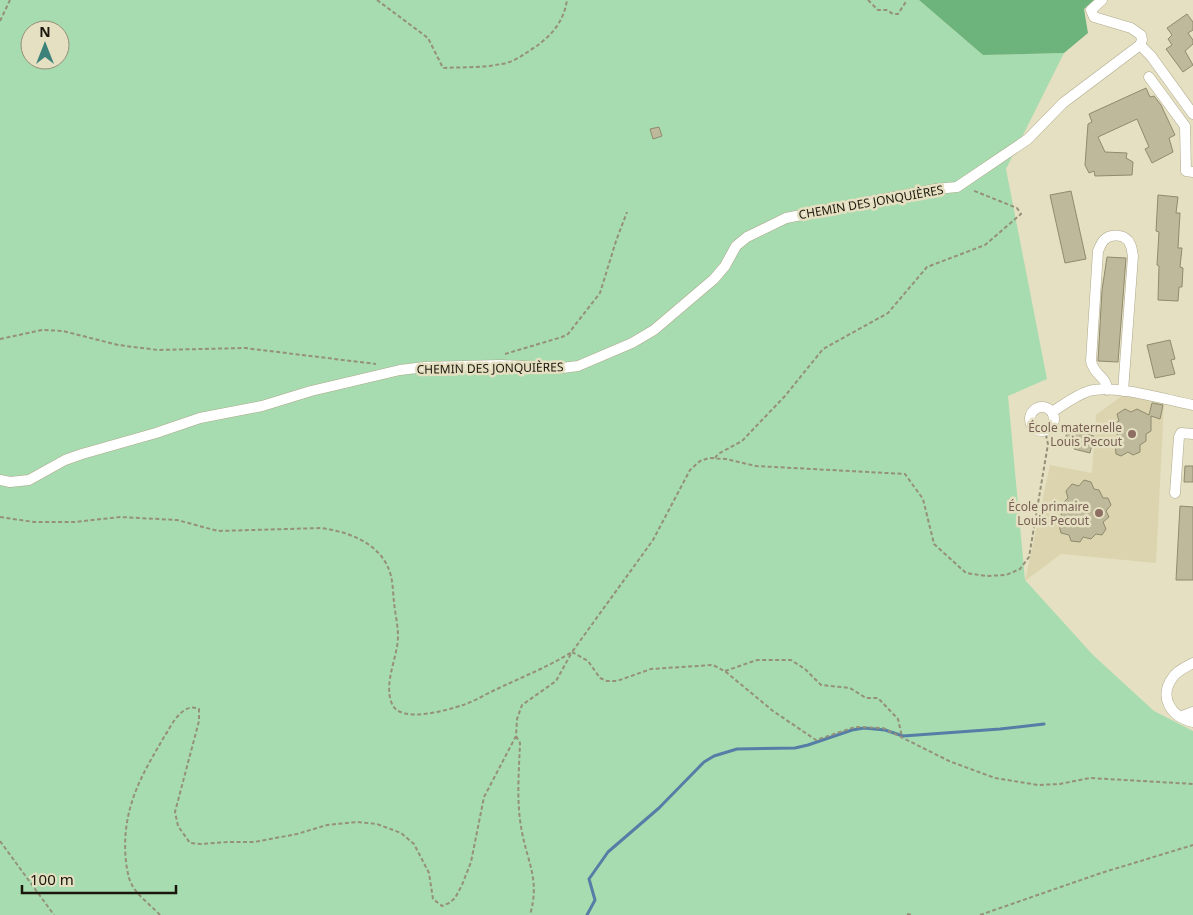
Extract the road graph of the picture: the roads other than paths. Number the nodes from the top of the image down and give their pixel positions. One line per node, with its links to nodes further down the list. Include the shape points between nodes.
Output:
1 (1102, 0): 2 (street, via 1091,10 1094,17 1131,28 1140,35)
2 (1140, 45): 4 (street); 11 (street, CHEMIN DES JONQUIÈRES, via 1063,103 1028,139 961,185 786,218 736,246 714,279 654,330 578,366 501,365 400,370 262,406 200,418 65,460 29,480)
3 (1149, 77): 5 (street, via 1184,126 1186,171)
4 (1193, 114)
5 (1193, 172)
6 (1107, 390): 7 (street); 7 (street, via 1105,380 1095,372 1091,361 1098,251 1102,241 1118,236 1130,243 1133,256); 9 (street, via 1083,393)
7 (1123, 391): 8 (street)
8 (1193, 405)
9 (1052, 412): 9 (street, via 1054,421 1045,431 1036,429 1030,422 1032,413 1039,408)
10 (1193, 434): 12 (street, via 1181,433 1179,437)
11 (0, 480)
12 (1176, 493)
13 (1193, 663): 15 (street, via 1177,672 1169,685 1169,707)
14 (1193, 712): 15 (street)
15 (1180, 717): 16 (street)
16 (1193, 722)

